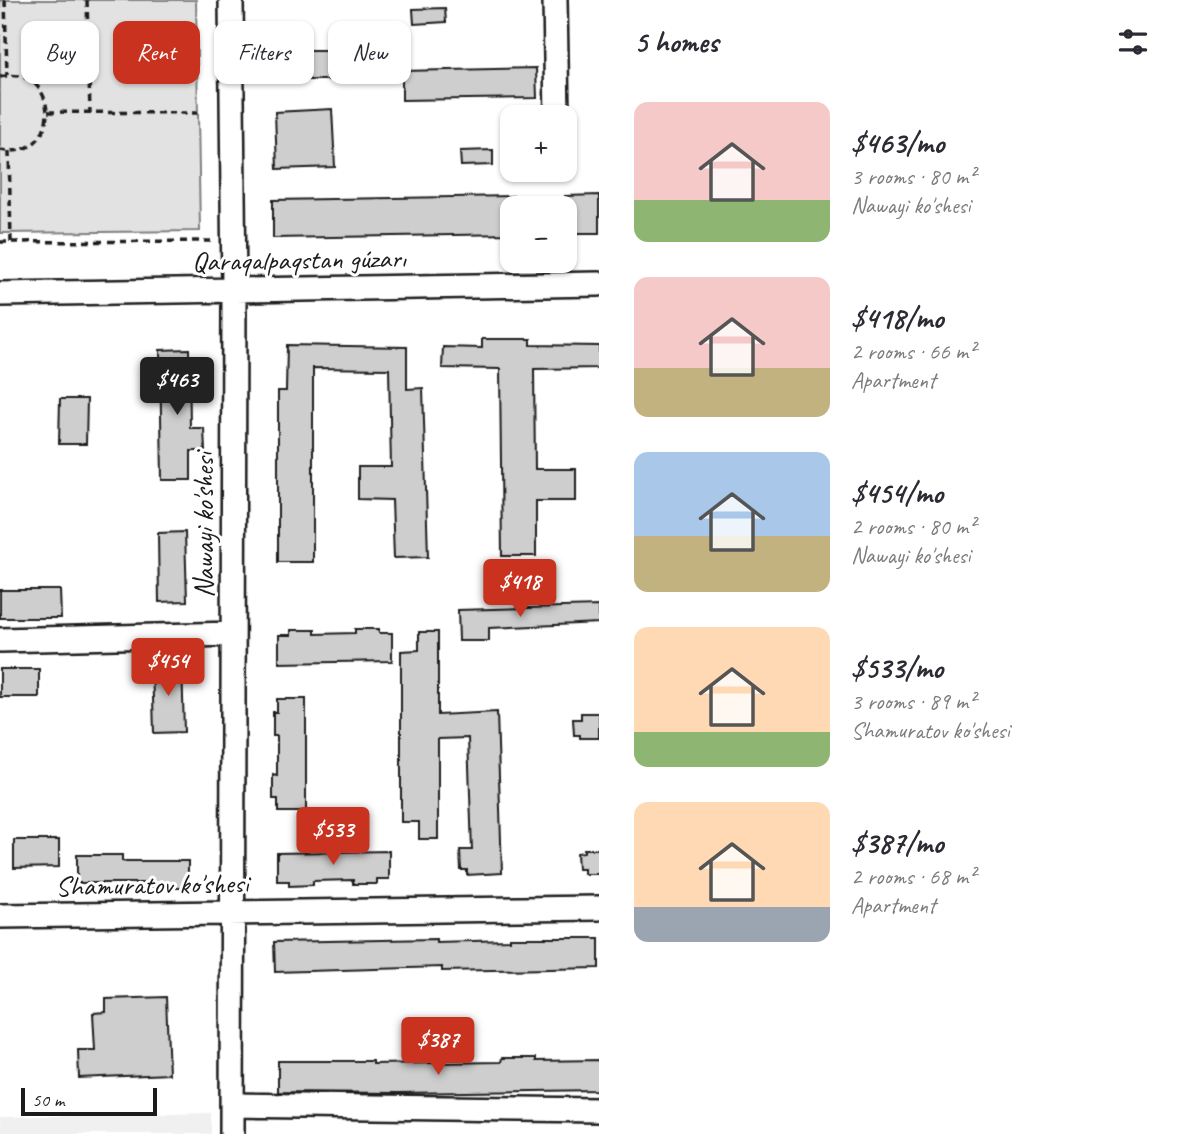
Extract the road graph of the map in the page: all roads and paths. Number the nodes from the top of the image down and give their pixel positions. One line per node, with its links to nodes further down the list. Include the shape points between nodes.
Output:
1 (5, 0): 6 (path)
2 (87, 0): 5 (path)
3 (231, 0): 17 (street, Nawayi ko'shesi)
4 (555, 0): 11 (street)
5 (88, 21)
6 (7, 75): 7 (path); 8 (path)
7 (21, 76)
8 (0, 77)
9 (34, 84): 12 (path, via 46,100)
10 (89, 84): 13 (path)
11 (557, 105)
12 (48, 112): 13 (path); 16 (path, via 41,135 32,144)
13 (90, 113): 14 (path)
14 (198, 113)
15 (0, 150): 16 (path)
16 (9, 151): 19 (path)
17 (233, 241): 19 (path); 21 (street, Nawayi ko'shesi)
18 (0, 242): 19 (path)
19 (11, 242)
20 (599, 284): 21 (street, Qaraqalpaqstan gúzarı)
21 (234, 290): 22 (street, Qaraqalpaqstan gúzarı); 23 (street, Nawayi ko'shesi)
22 (0, 294)
23 (233, 634): 24 (street); 26 (street, Nawayi ko'shesi)
24 (0, 640)
25 (599, 908): 26 (street, Shamuratov ko'shesi)
26 (232, 913): 27 (street, Shamuratov ko'shesi); 28 (street, Nawayi ko'shesi)
27 (0, 916)
28 (232, 1105): 29 (street); 30 (street, Nawayi ko'shesi)
29 (599, 1110)
30 (232, 1134)

